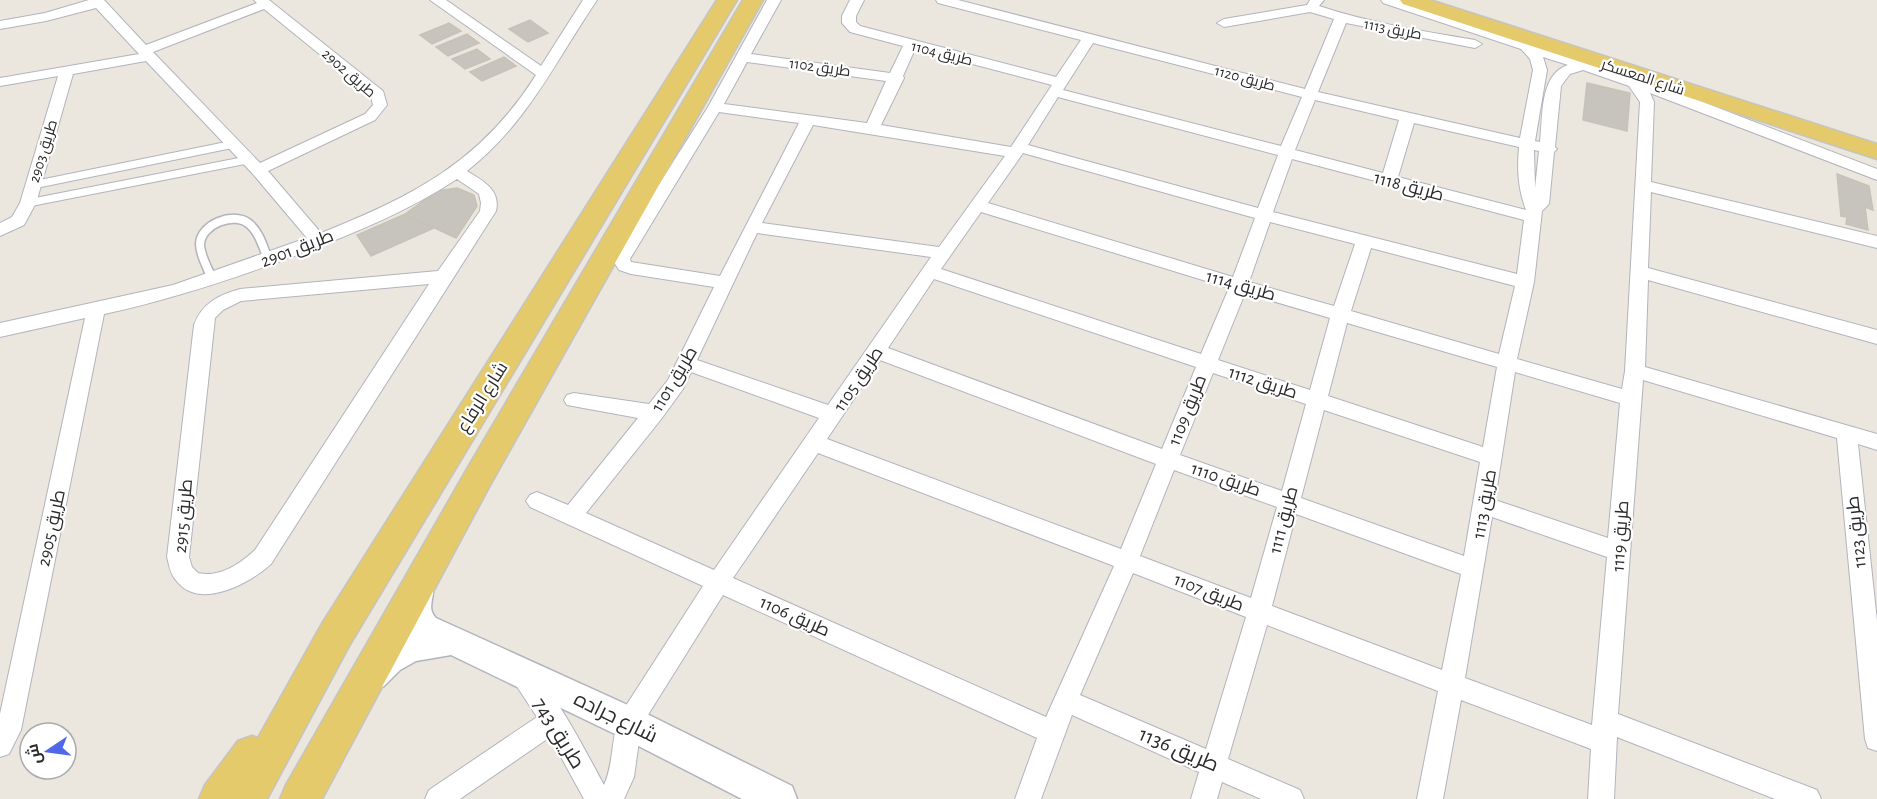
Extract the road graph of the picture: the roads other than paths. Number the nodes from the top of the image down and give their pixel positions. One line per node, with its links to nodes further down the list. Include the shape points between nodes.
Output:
1 (437, 0): 25 (street)
2 (727, 0): 97 (main road, شارع الرفاع)
3 (753, 0): 94 (main road, شارع الرفاع)
4 (774, 0): 22 (street)
5 (857, 0): 19 (street, طريق 1104, via 849,16 855,29)
6 (943, 0): 17 (street, طريق 1120)
7 (1388, 0): 20 (street)
8 (1410, 0): 42 (main road, شارع المعسكر)
9 (1453, 0): 37 (main road, شارع المعسكر)
10 (98, 2): 16 (street); 21 (street)
11 (264, 2): 21 (street); 44 (street, طريق 2902, via 378,94 380,105 370,117)
12 (585, 2): 25 (street, طريق 2901)
13 (1314, 4): 14 (street, طريق 1113); 15 (street)
14 (1341, 18): 18 (street, طريق 1113); 30 (street, طريق 1109)
15 (1224, 23)
16 (0, 25)
17 (1089, 38): 29 (street, طريق 1105); 30 (street, طريق 1120)
18 (1475, 44)
19 (910, 45): 26 (street); 29 (street, طريق 1104)
20 (1526, 47): 23 (street); 39 (street, طريق 1113, via 1537,58 1540,70)
21 (147, 53): 24 (street); 38 (street)
22 (742, 57): 26 (street, طريق 1102); 32 (street)
23 (1583, 66): 28 (street); 40 (street, طريق 1113, via 1558,75)
24 (67, 70): 27 (street); 48 (street, طريق 2903)
25 (543, 74): 45 (street, طريق 2901, via 498,136)
26 (897, 78): 36 (street)
27 (0, 82)
28 (1633, 82): 31 (street); 33 (street, via 1645,97)
29 (1058, 87): 41 (street, طريق 1105); 43 (street, طريق 1104)
30 (1311, 95): 34 (street, طريق 1120); 43 (street, طريق 1109)
31 (1682, 99): 33 (street, via 1658,101); 46 (street)
32 (715, 107): 35 (street); 66 (street, via 621,259 631,268)
33 (1647, 107): 49 (street, طريق 1119)
34 (1408, 116): 39 (street, طريق 1120); 47 (street)
35 (808, 118): 36 (street); 54 (street, طريق 1101)
36 (872, 128): 41 (street)
37 (1872, 133)
38 (234, 144): 44 (street); 48 (lane)
39 (1526, 144): 40 (street, طريق 1120); 52 (street, طريق 1113, via 1527,200)
40 (1549, 149): 52 (street, طريق 1113, via 1541,204)
41 (1016, 150): 51 (street, طريق 1105); 53 (street)
42 (1877, 152)
43 (1286, 154): 47 (street, طريق 1118); 53 (street, طريق 1109)
44 (252, 165): 50 (lane); 56 (street)
45 (457, 172): 56 (street, طريق 2901, via 398,206); 63 (street, طريق 2915, via 486,190 490,206)
46 (1877, 175)
47 (1389, 181): 52 (street, طريق 1118)
48 (33, 185): 50 (street, طريق 2903)
49 (1643, 185): 58 (street); 62 (street, طريق 1119)
50 (27, 203): 55 (street, طريق 2903, via 22,215)
51 (977, 205): 59 (street, طريق 1105); 67 (street, طريق 1114)
52 (1534, 213): 65 (street, طريق 1113)
53 (1264, 215): 57 (street); 67 (street, طريق 1109)
54 (752, 227): 59 (street); 66 (street, طريق 1101)
55 (5, 228)
56 (318, 240): 60 (street, طريق 2901)
57 (1365, 241): 65 (street); 69 (street, طريق 1111)
58 (1877, 242)
59 (943, 253): 61 (street, طريق 1105)
60 (268, 259): 64 (street, طريق 2901); 64 (lane, via 246,220 238,218 215,224 201,238)
61 (931, 272): 72 (street, طريق 1105); 75 (street, طريق 1112)
62 (1640, 272): 71 (street); 76 (street, طريق 1119)
63 (443, 277): 63 (street, طريق 2915, via 262,557 248,571 219,583 195,582 186,577 178,557 202,325 208,313 240,295)
64 (212, 279): 68 (street, طريق 2901)
65 (1525, 282): 73 (street, طريق 1113)
66 (726, 283): 74 (street, طريق 1101)
67 (1239, 285): 69 (street, طريق 1114); 75 (street, طريق 1109)
68 (96, 309): 70 (street, طريق 2901); 108 (street, طريق 2905, via 9,730)
69 (1341, 313): 73 (street, طريق 1114); 79 (street, طريق 1111)
70 (0, 330)
71 (1877, 337)
72 (877, 351): 81 (street, طريق 1105); 86 (street, طريق 1110)
73 (1507, 362): 77 (street); 85 (street, طريق 1113)
74 (686, 363): 80 (street, طريق 1101); 81 (street)
75 (1205, 363): 79 (street, طريق 1112); 86 (street, طريق 1109)
76 (1635, 371): 77 (street, طريق 1119); 82 (street)
77 (1630, 399): 91 (street, طريق 1119)
78 (574, 400): 80 (street)
79 (1317, 400): 85 (street, طريق 1112); 88 (street, طريق 1111)
80 (655, 413): 90 (street, طريق 1101)
81 (833, 415): 84 (street, طريق 1105)
82 (1846, 433): 83 (street); 107 (street, طريق 1123)
83 (1877, 442)
84 (814, 443): 92 (street, طريق 1107); 95 (street, طريق 1105)
85 (1492, 458): 89 (street, طريق 1113)
86 (1167, 459): 88 (street, طريق 1110); 92 (street, طريق 1109)
87 (537, 501): 90 (street, طريق 1106)
88 (1288, 501): 93 (street, طريق 1110); 96 (street, طريق 1111)
89 (1484, 505): 91 (street); 93 (street, طريق 1113)
90 (572, 516): 95 (street, طريق 1106)
91 (1618, 551): 105 (street, طريق 1119)
92 (1128, 559): 96 (street, طريق 1107); 102 (street, طريق 1109)
93 (1473, 569): 100 (street, طريق 1113)
94 (423, 576): 98 (street, شارع جراده, via 416,619); 101 (main road, شارع الرفاع)
95 (719, 581): 104 (street, طريق 1105); 106 (street, طريق 1106)
96 (1259, 612): 100 (street, طريق 1107); 109 (street, طريق 1111)
97 (336, 634): 111 (main road); 112 (main road, شارع الرفاع)
98 (450, 641): 99 (street, شارع جراده); 101 (street, شارع جراده, via 430,641 396,654)
99 (517, 669): 103 (street, طريق 743); 104 (street, شارع جراده)
100 (1450, 685): 105 (street, طريق 1107); 120 (street, طريق 1113)
101 (358, 692): 113 (main road, شارع الرفاع)
102 (1066, 701): 106 (street, طريق 1109); 109 (street, طريق 1136)
103 (555, 720): 110 (street); 114 (street, طريق 743)
104 (629, 723): 115 (street, via 621,777); 116 (street, شارع جراده)
105 (1604, 731): 121 (street, طريق 1119); 122 (street)
106 (1052, 732): 117 (street, طريق 1109)
107 (1877, 738)
108 (0, 746)
109 (1214, 764): 118 (street, طريق 1111); 119 (street, طريق 1136)
110 (444, 797)
111 (219, 799)
112 (245, 799)
113 (300, 799)
114 (598, 799)
115 (611, 799)
116 (779, 799)
117 (1028, 799)
118 (1204, 799)
119 (1291, 799)
120 (1430, 799)
121 (1601, 799)
122 (1808, 799)

